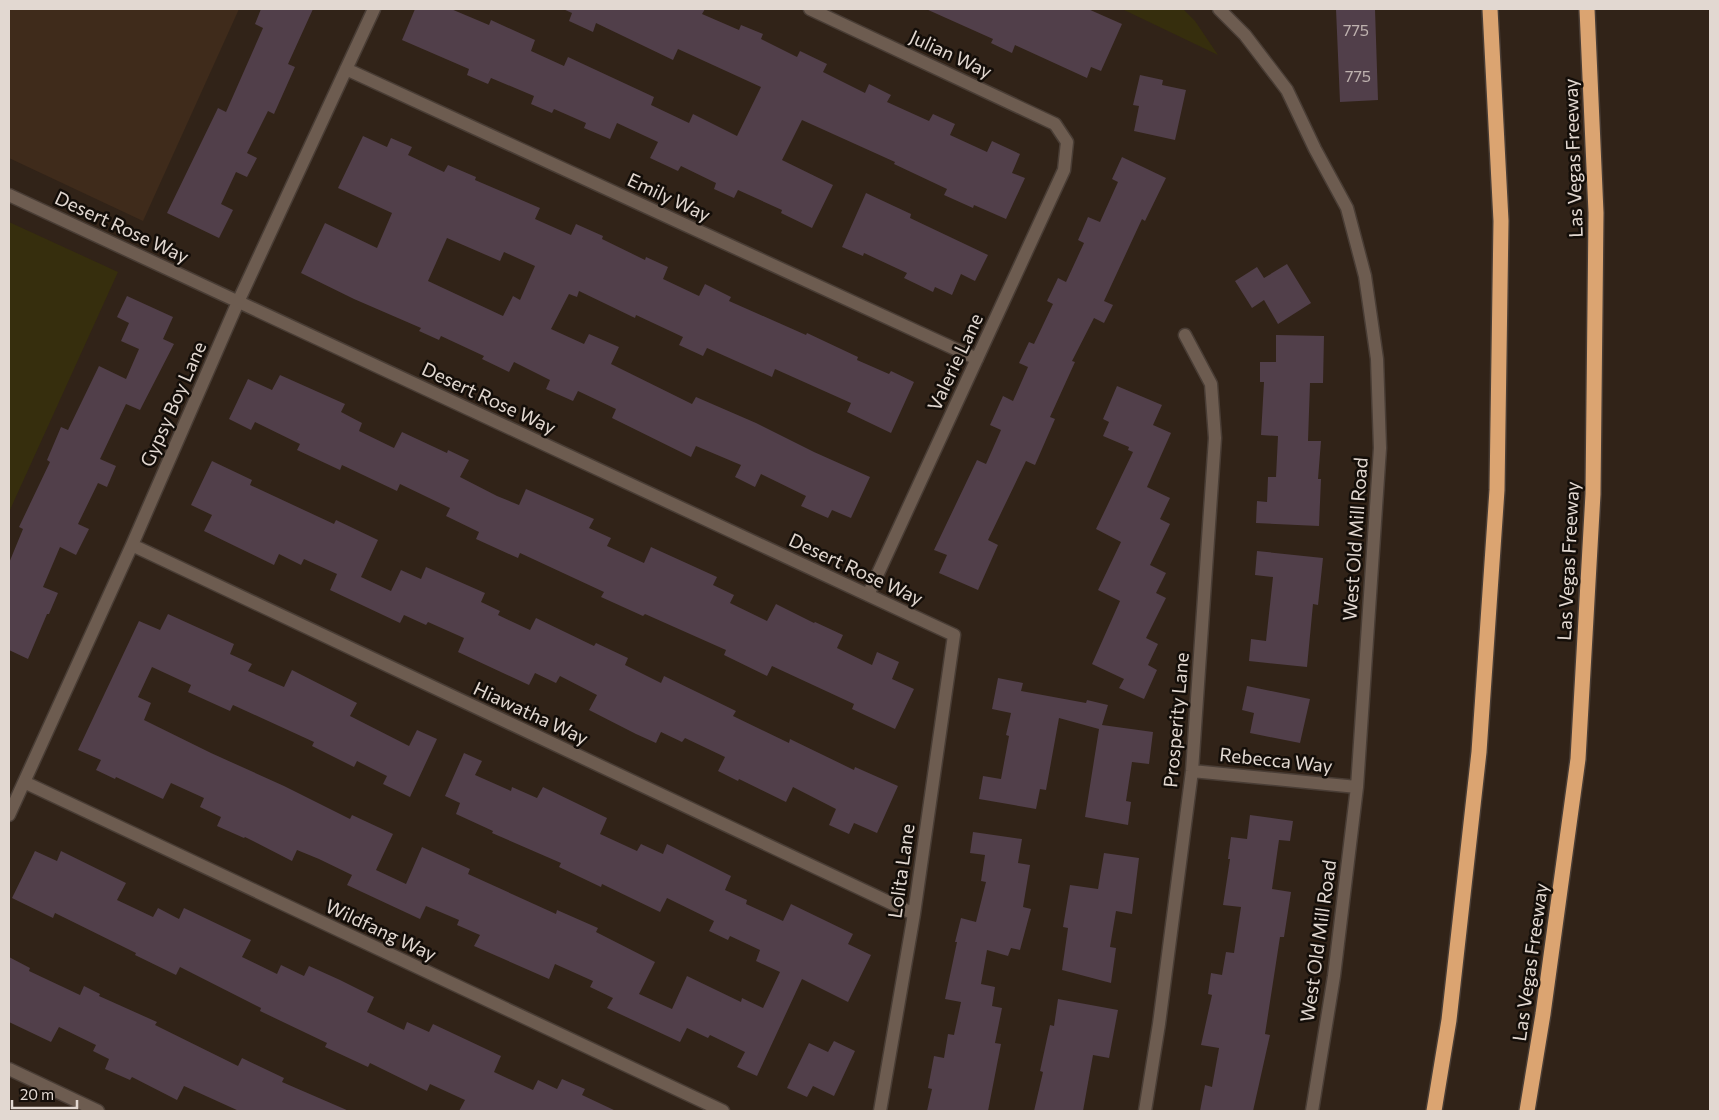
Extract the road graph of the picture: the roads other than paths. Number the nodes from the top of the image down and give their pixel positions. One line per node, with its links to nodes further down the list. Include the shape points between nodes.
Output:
1 (374, 9): 6 (street, Gypsy Boy Lane)
2 (810, 9): 7 (street, Julian Way, via 1055,124)
3 (1219, 9): 17 (street, West Old Mill Road, via 1245,35 1287,90 1347,208 1365,276 1378,359 1380,448)
4 (1490, 9): 26 (highway, via 1501,221 1497,490 1479,752 1449,1020)
5 (1587, 9): 27 (highway, Las Vegas Freeway, via 1596,213 1592,504 1578,759 1544,1014)
6 (346, 68): 9 (street, Gypsy Boy Lane); 11 (street, Emily Way)
7 (1067, 142): 11 (street, Valerie Lane, via 1064,170)
8 (9, 195): 9 (street, Desert Rose Way)
9 (238, 302): 12 (street, Gypsy Boy Lane); 13 (street, Desert Rose Way)
10 (1185, 335): 15 (street, Prosperity Lane, via 1211,384 1215,438)
11 (977, 359): 13 (street, Valerie Lane)
12 (132, 546): 16 (street, Gypsy Boy Lane); 19 (street, Hiawatha Way)
13 (868, 595): 14 (street, Desert Rose Way)
14 (954, 635): 19 (street, Lolita Lane)
15 (1192, 771): 17 (street, Rebecca Way); 24 (street, Prosperity Lane)
16 (24, 782): 18 (street, Gypsy Boy Lane); 22 (street, Wildfang Way)
17 (1357, 787): 25 (street, West Old Mill Road, via 1334,976)
18 (9, 815)
19 (914, 914): 23 (street, Lolita Lane)
20 (9, 1069): 21 (street)
21 (98, 1111)
22 (723, 1111)
23 (880, 1111)
24 (1145, 1111)
25 (1312, 1111)
26 (1434, 1111)
27 (1527, 1111)

